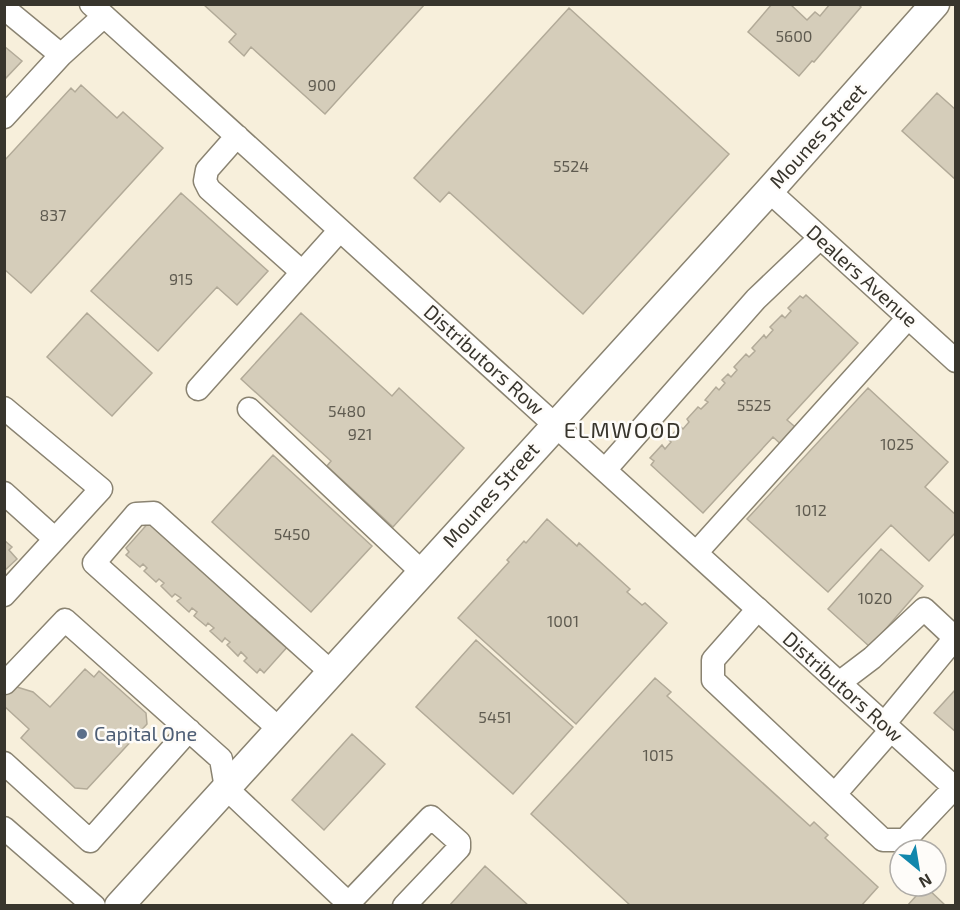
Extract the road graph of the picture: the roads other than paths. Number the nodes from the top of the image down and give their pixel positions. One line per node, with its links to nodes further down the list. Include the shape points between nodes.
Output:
1 (935, 4): 7 (main road, Mounes Street)
2 (4, 8): 4 (street)
3 (98, 10): 4 (street); 6 (street, Distributors Row)
4 (61, 55): 5 (street)
5 (4, 117)
6 (237, 136): 8 (street, Distributors Row); 10 (street, via 207,170 205,181 209,189)
7 (769, 191): 9 (street, Dealers Avenue); 16 (main road, Mounes Street)
8 (340, 230): 10 (street); 16 (street, Distributors Row)
9 (820, 238): 11 (street, Dealers Avenue); 17 (street, via 756,299)
10 (302, 272): 13 (street)
11 (908, 318): 12 (street, Dealers Avenue); 20 (street)
12 (956, 361)
13 (198, 389)
14 (4, 408): 19 (street, via 101,489)
15 (249, 409): 21 (street)
16 (555, 425): 17 (street, Distributors Row); 21 (main road, Mounes Street)
17 (605, 470): 20 (street, Distributors Row)
18 (4, 493): 19 (street)
19 (55, 539): 22 (street)
20 (696, 553): 23 (street, Distributors Row)
21 (422, 572): 24 (main road, Mounes Street)
22 (4, 596)
23 (758, 609): 26 (street, Distributors Row); 33 (street, via 713,660 714,680)
24 (331, 672): 28 (main road, Mounes Street); 28 (street, via 154,513 136,514 94,563)
25 (5, 683): 29 (street, via 65,620)
26 (839, 683): 27 (street, Distributors Row); 27 (street, via 924,609 955,638)
27 (887, 727): 32 (street, Distributors Row); 33 (street)
28 (279, 729): 31 (main road, Mounes Street)
29 (189, 730): 30 (street, via 90,841); 31 (street, via 220,759)
30 (4, 763)
31 (226, 788): 35 (street); 37 (main road, Mounes Street)
32 (955, 789): 33 (street, via 905,840 883,840)
33 (834, 794)
34 (4, 828): 36 (street)
35 (347, 904): 38 (street, via 431,817 459,842 459,848)
36 (94, 906)
37 (119, 906)
38 (404, 906)

